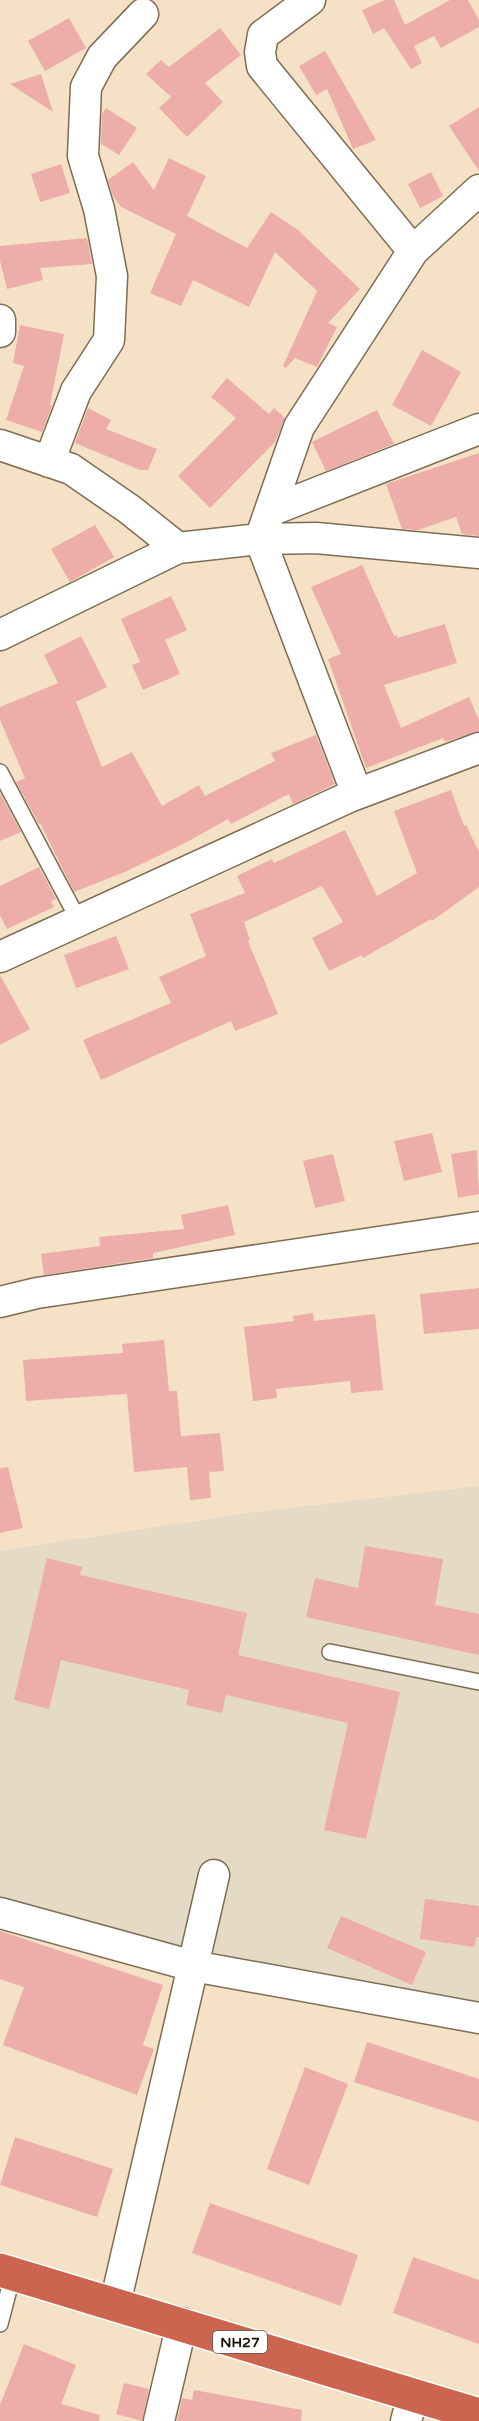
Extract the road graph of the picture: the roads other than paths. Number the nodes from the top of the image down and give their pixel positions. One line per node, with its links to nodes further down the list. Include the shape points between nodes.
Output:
1 (310, 0): 4 (street, via 263,34 262,66)
2 (143, 14): 9 (street, via 102,57 86,87 83,156 99,209 112,276 109,340 75,391)
3 (479, 190): 4 (street)
4 (413, 251): 10 (street, via 299,427)
5 (0, 320): 6 (street)
6 (0, 332)
7 (479, 429): 10 (street)
8 (0, 445): 9 (street)
9 (49, 462): 12 (street, via 90,482)
10 (270, 511): 11 (street)
11 (260, 540): 12 (street); 13 (street, via 316,538); 17 (street)
12 (178, 548): 14 (street)
13 (479, 553)
14 (0, 635)
15 (479, 748): 17 (street)
16 (0, 772): 18 (lane)
17 (357, 794): 18 (street)
18 (79, 921): 19 (street)
19 (0, 957)
20 (479, 1227): 21 (street, via 37,1293)
21 (0, 1302)
22 (330, 1652): 23 (lane)
23 (479, 1682)
24 (214, 1875): 26 (street)
25 (0, 1913): 26 (street)
26 (193, 1966): 27 (street); 29 (street)
27 (479, 2018)
28 (7, 2272): 29 (highway, NH27); 30 (lane)
29 (115, 2304): 31 (highway, NH27)
30 (0, 2324)
31 (182, 2324): 32 (highway, NH27); 34 (street)
32 (409, 2409): 33 (highway, NH27)
33 (479, 2415)
34 (159, 2421)

